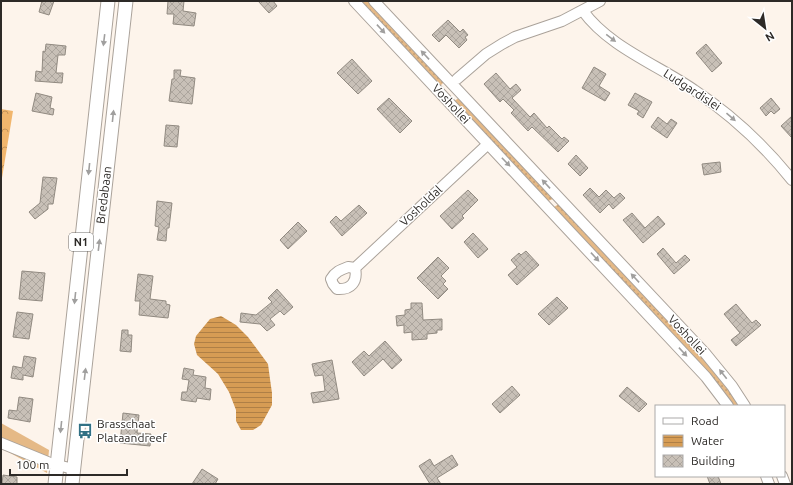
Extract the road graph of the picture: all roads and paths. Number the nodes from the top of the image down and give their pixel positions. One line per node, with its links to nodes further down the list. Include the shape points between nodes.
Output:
1 (108, 1): 16 (main road, Bredabaan / N1, one-way to 16)
2 (126, 1): 17 (main road, Bredabaan / N1, one-way to 2)
3 (354, 1): 8 (street, Voshollei, one-way to 8)
4 (374, 1): 10 (street, Voshollei, one-way to 4)
5 (600, 1): 6 (street)
6 (583, 11): 7 (street, via 502,44); 9 (street, Ludgardislei, one-way to 9, via 591,22 615,41 726,112 754,136)
7 (457, 79)
8 (488, 144): 11 (street, Voshollei, one-way to 11); 12 (street, Vosholdal)
9 (792, 180)
10 (559, 198): 11 (street); 14 (street, Voshollei, one-way to 10, via 704,353)
11 (549, 208): 13 (street, Voshollei, one-way to 13, via 706,377)
12 (354, 268)
13 (727, 405)
14 (744, 405)
15 (1, 443): 16 (street)
16 (57, 465): 17 (street); 18 (main road, Bredabaan / N1)
17 (73, 469): 19 (main road, Bredabaan / N1)
18 (55, 484)
19 (72, 484)

